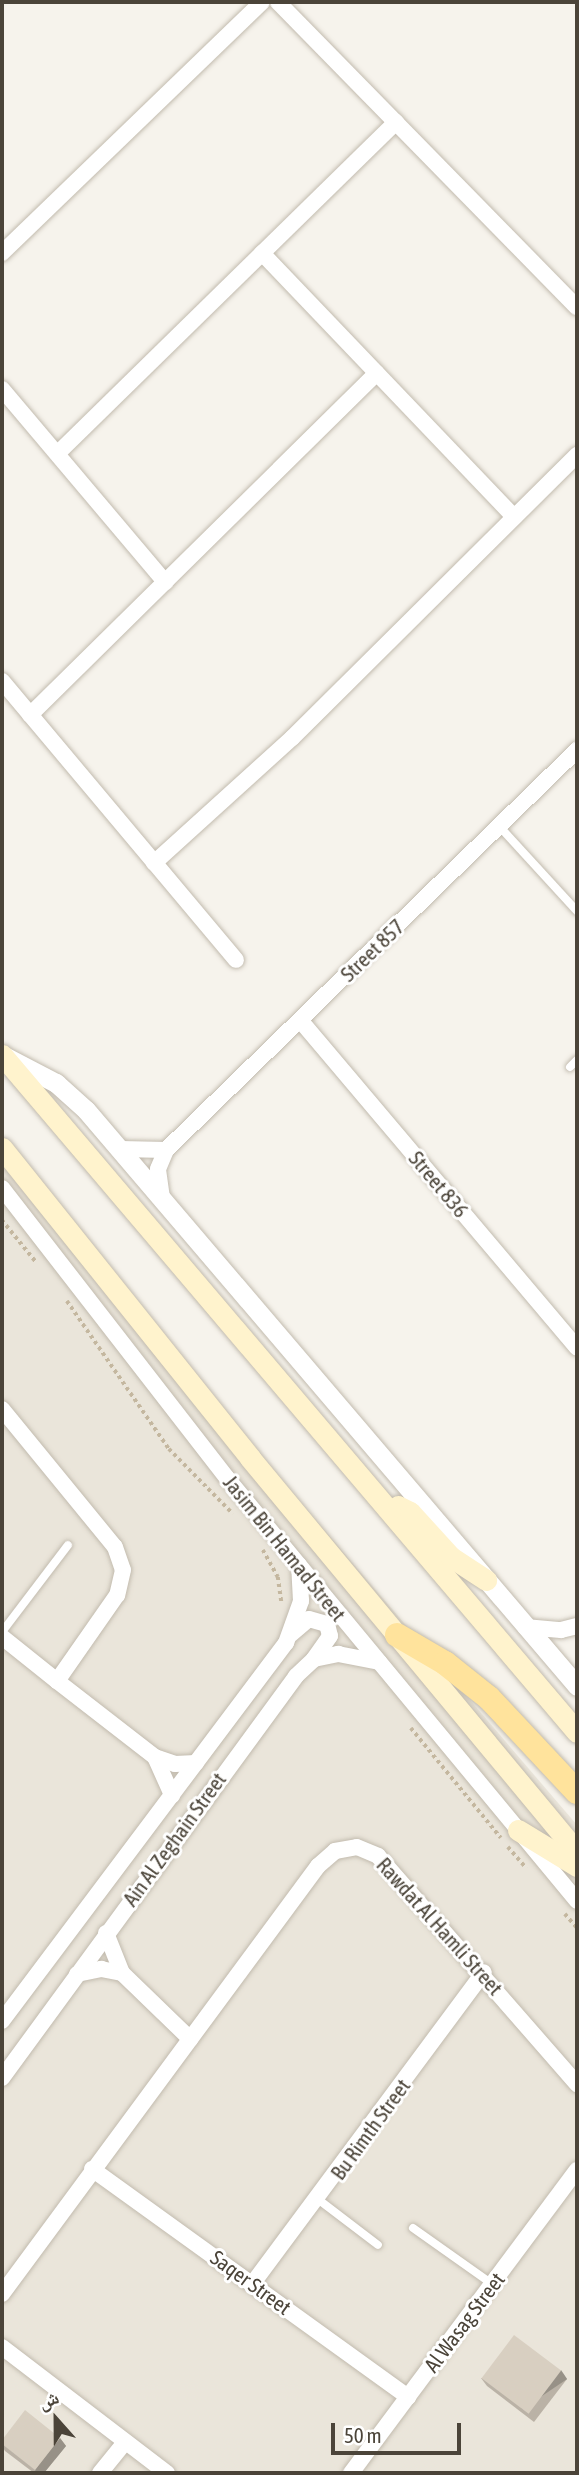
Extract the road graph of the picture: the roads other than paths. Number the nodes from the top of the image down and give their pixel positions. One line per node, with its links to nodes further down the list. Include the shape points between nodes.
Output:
1 (262, 2): 4 (street)
2 (278, 2): 3 (street)
3 (396, 122): 5 (street); 6 (street)
4 (2, 253)
5 (262, 253): 7 (street); 9 (street)
6 (577, 307)
7 (377, 373): 11 (street); 12 (street)
8 (2, 389): 9 (street)
9 (58, 453): 12 (street)
10 (577, 455): 11 (street)
11 (514, 517): 17 (street, via 292,738)
12 (165, 582): 14 (street)
13 (2, 681): 14 (street)
14 (30, 715): 17 (street)
15 (577, 750): 16 (street, Street 857)
16 (499, 826): 18 (lane); 20 (street, Street 857)
17 (154, 863): 19 (street)
18 (577, 911)
19 (236, 960)
20 (300, 1020): 26 (street, Street 857); 29 (street, Street 836)
21 (2, 1055): 25 (street, via 38,1072 72,1096); 31 (main road)
22 (577, 1060): 23 (lane)
23 (569, 1067)
24 (2, 1148): 38 (main road, Jasim Bin Hamad Street)
25 (121, 1149): 26 (street); 28 (street)
26 (166, 1150): 28 (street, via 158,1169)
27 (2, 1188): 33 (street, Jasim Bin Hamad Street)
28 (163, 1199): 34 (street)
29 (577, 1348)
30 (2, 1409): 44 (street, via 121,1558 117,1595)
31 (377, 1495): 34 (main road, via 410,1512 451,1557); 46 (main road)
32 (68, 1545): 37 (lane)
33 (299, 1565): 39 (street, Ain Al Zeghain Street, via 301,1601); 41 (street, Jasim Bin Hamad Street)
34 (486, 1580): 36 (street)
35 (577, 1626): 36 (street, via 561,1630)
36 (525, 1627): 45 (street)
37 (2, 1634): 44 (street)
38 (397, 1634): 49 (main road, via 445,1663 489,1698); 52 (main road, Jasim Bin Hamad Street)
39 (290, 1636): 40 (street, Ain Al Zeghain Street, via 309,1619 327,1624 330,1636); 48 (street, Ain Al Zeghain Street)
40 (314, 1659): 41 (street, via 352,1654); 55 (street, Ain Al Zeghain Street, via 242,1746)
41 (379, 1662): 51 (street, Jasim Bin Hamad Street)
42 (577, 1665): 43 (street)
43 (577, 1672)
44 (57, 1681): 47 (street)
45 (577, 1686)
46 (577, 1732)
47 (155, 1758): 48 (street, via 175,1764); 50 (street)
48 (196, 1763): 50 (street, Ain Al Zeghain Street)
49 (577, 1792)
50 (172, 1795): 59 (street, Ain Al Zeghain Street)
51 (518, 1830): 53 (main road); 54 (street, Jasim Bin Hamad Street)
52 (577, 1852)
53 (577, 1866)
54 (577, 1901)
55 (106, 1933): 57 (street); 58 (street, Ain Al Zeghain Street)
56 (484, 1972): 60 (street, Rawdat Al Hamli Street, via 378,1856 346,1847 318,1866); 62 (street, Rawdat Al Hamli Street); 65 (street, Bu Rimth Street)
57 (122, 1973): 58 (street, via 101,1969); 60 (street)
58 (77, 1974): 61 (street, Ain Al Zeghain Street)
59 (2, 2021)
60 (190, 2039): 63 (street, Rawdat Al Hamli Street)
61 (2, 2078)
62 (577, 2084)
63 (92, 2169): 68 (street, Saqer Street); 70 (street, Rawdat Al Hamli Street)
64 (577, 2171): 69 (street, Al Wasag Street)
65 (319, 2200): 67 (lane); 68 (street, Bu Rimth Street)
66 (413, 2228): 69 (lane)
67 (378, 2245)
68 (253, 2283): 72 (street, Saqer Street)
69 (492, 2284): 72 (street, Al Wasag Street)
70 (2, 2294)
71 (2, 2347): 73 (street)
72 (408, 2397): 76 (street, Al Wasag Street)
73 (125, 2442): 74 (street); 75 (street)
74 (100, 2473)
75 (167, 2473)
76 (351, 2473)

